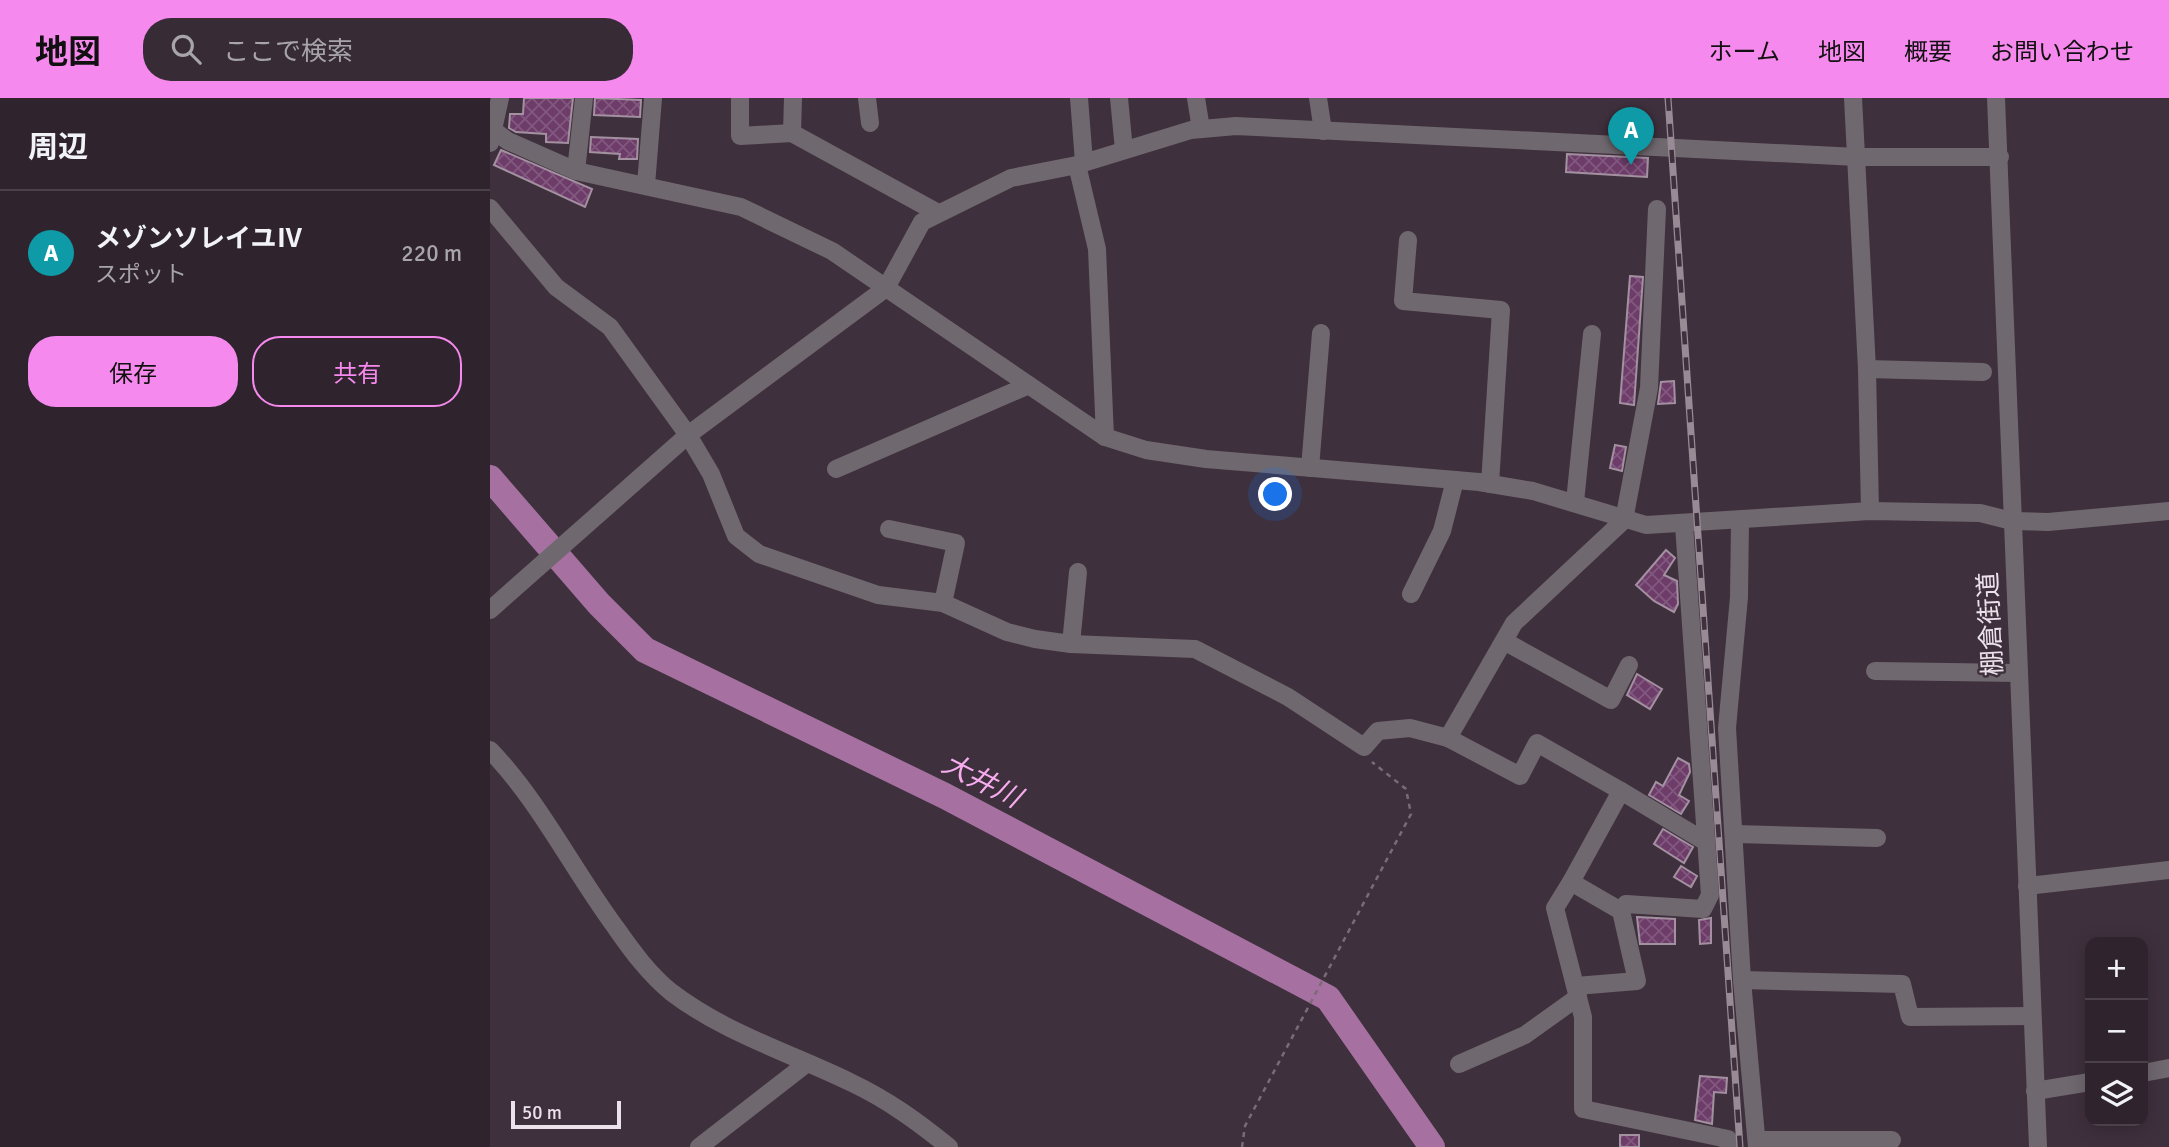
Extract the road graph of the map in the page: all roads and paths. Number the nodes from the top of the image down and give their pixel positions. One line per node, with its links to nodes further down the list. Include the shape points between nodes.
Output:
1 (500, 98): 17 (street)
2 (583, 98): 22 (street)
3 (653, 98): 23 (street)
4 (740, 98): 16 (street, via 740,136)
5 (793, 98): 16 (street)
6 (867, 98): 13 (street)
7 (1079, 98): 21 (street)
8 (1119, 98): 18 (street)
9 (1196, 98): 14 (street)
10 (1318, 98): 15 (street)
11 (1853, 98): 19 (street)
12 (1996, 98): 20 (street, 棚倉街道)
13 (870, 123)
14 (1201, 129): 15 (street, via 1237,126); 18 (street)
15 (1323, 131): 19 (street)
16 (792, 133): 26 (street)
17 (491, 134): 22 (street)
18 (1124, 150): 21 (street)
19 (1857, 157): 20 (street); 31 (street)
20 (2000, 157): 45 (street, 棚倉街道)
21 (1081, 164): 26 (street, via 1011,178); 35 (street, via 1097,249)
22 (576, 171): 23 (street)
23 (646, 185): 28 (street, via 741,207 832,251)
24 (490, 208): 34 (street, via 556,287 610,327)
25 (1657, 209): 43 (street, via 1649,388)
26 (937, 213): 28 (street, via 922,222)
27 (1408, 240): 39 (street, via 1403,302 1501,310)
28 (886, 288): 33 (street); 34 (street)
29 (1321, 332): 36 (street)
30 (1592, 334): 40 (street)
31 (1867, 369): 32 (street); 41 (street)
32 (1983, 372)
33 (1029, 385): 35 (street); 37 (street)
34 (688, 435): 50 (street, via 711,474 736,536 759,554 878,595); 51 (street)
35 (1105, 437): 36 (street, via 1146,450)
36 (1310, 468): 38 (street)
37 (836, 469)
38 (1455, 480): 39 (street); 49 (street, via 1441,531)
39 (1490, 484): 40 (street)
40 (1575, 502): 43 (street)
41 (1870, 511): 44 (street); 45 (street, via 1980,513)
42 (2169, 511): 45 (street)
43 (1624, 520): 46 (street); 52 (street, via 1514,623)
44 (1740, 521): 46 (street); 61 (street, via 1739,597 1727,728)
45 (2011, 521): 56 (street, 棚倉街道)
46 (1684, 525): 63 (street)
47 (889, 529): 50 (street, via 956,543)
48 (1077, 572): 53 (street)
49 (1411, 594)
50 (943, 603): 53 (street, via 1007,632)
51 (490, 610)
52 (1504, 641): 54 (street, via 1611,700); 57 (street)
53 (1071, 644): 58 (street, via 1195,649 1289,697)
54 (1629, 665)
55 (1875, 671): 56 (street)
56 (2019, 673): 66 (street, 棚倉街道)
57 (1448, 738): 58 (street, via 1399,729 1378,732); 60 (street, via 1520,776 1537,743)
58 (1364, 747): 81 (path, via 1376,767 1406,789 1411,814 1245,1126)
59 (490, 750): 71 (street, via 513,774 642,964 699,1010)
60 (1621, 791): 63 (street); 65 (street)
61 (1736, 834): 62 (street); 68 (street)
62 (1877, 838)
63 (1706, 842): 67 (street, via 1710,895 1703,909 1626,904)
64 (2169, 870): 66 (street)
65 (1571, 882): 67 (street); 69 (street, via 1555,908)
66 (2027, 886): 70 (street, 棚倉街道)
67 (1621, 911): 69 (street, via 1637,981)
68 (1742, 980): 70 (street, via 1902,984 1910,1017); 78 (street)
69 (1577, 992): 72 (street, via 1525,1035); 82 (street, via 1583,1017 1583,1109 1728,1139)
70 (2032, 1016): 76 (street, 棚倉街道)
71 (806, 1064): 79 (street); 80 (street, via 907,1113)
72 (1460, 1064)
73 (2169, 1068): 74 (street)
74 (2148, 1072)
75 (2085, 1083): 76 (street)
76 (2035, 1091): 83 (street, 棚倉街道)
77 (1892, 1140): 78 (street)
78 (1757, 1144)
79 (699, 1147)
80 (949, 1147)
81 (1242, 1147)
82 (1728, 1147)
83 (2038, 1147)

